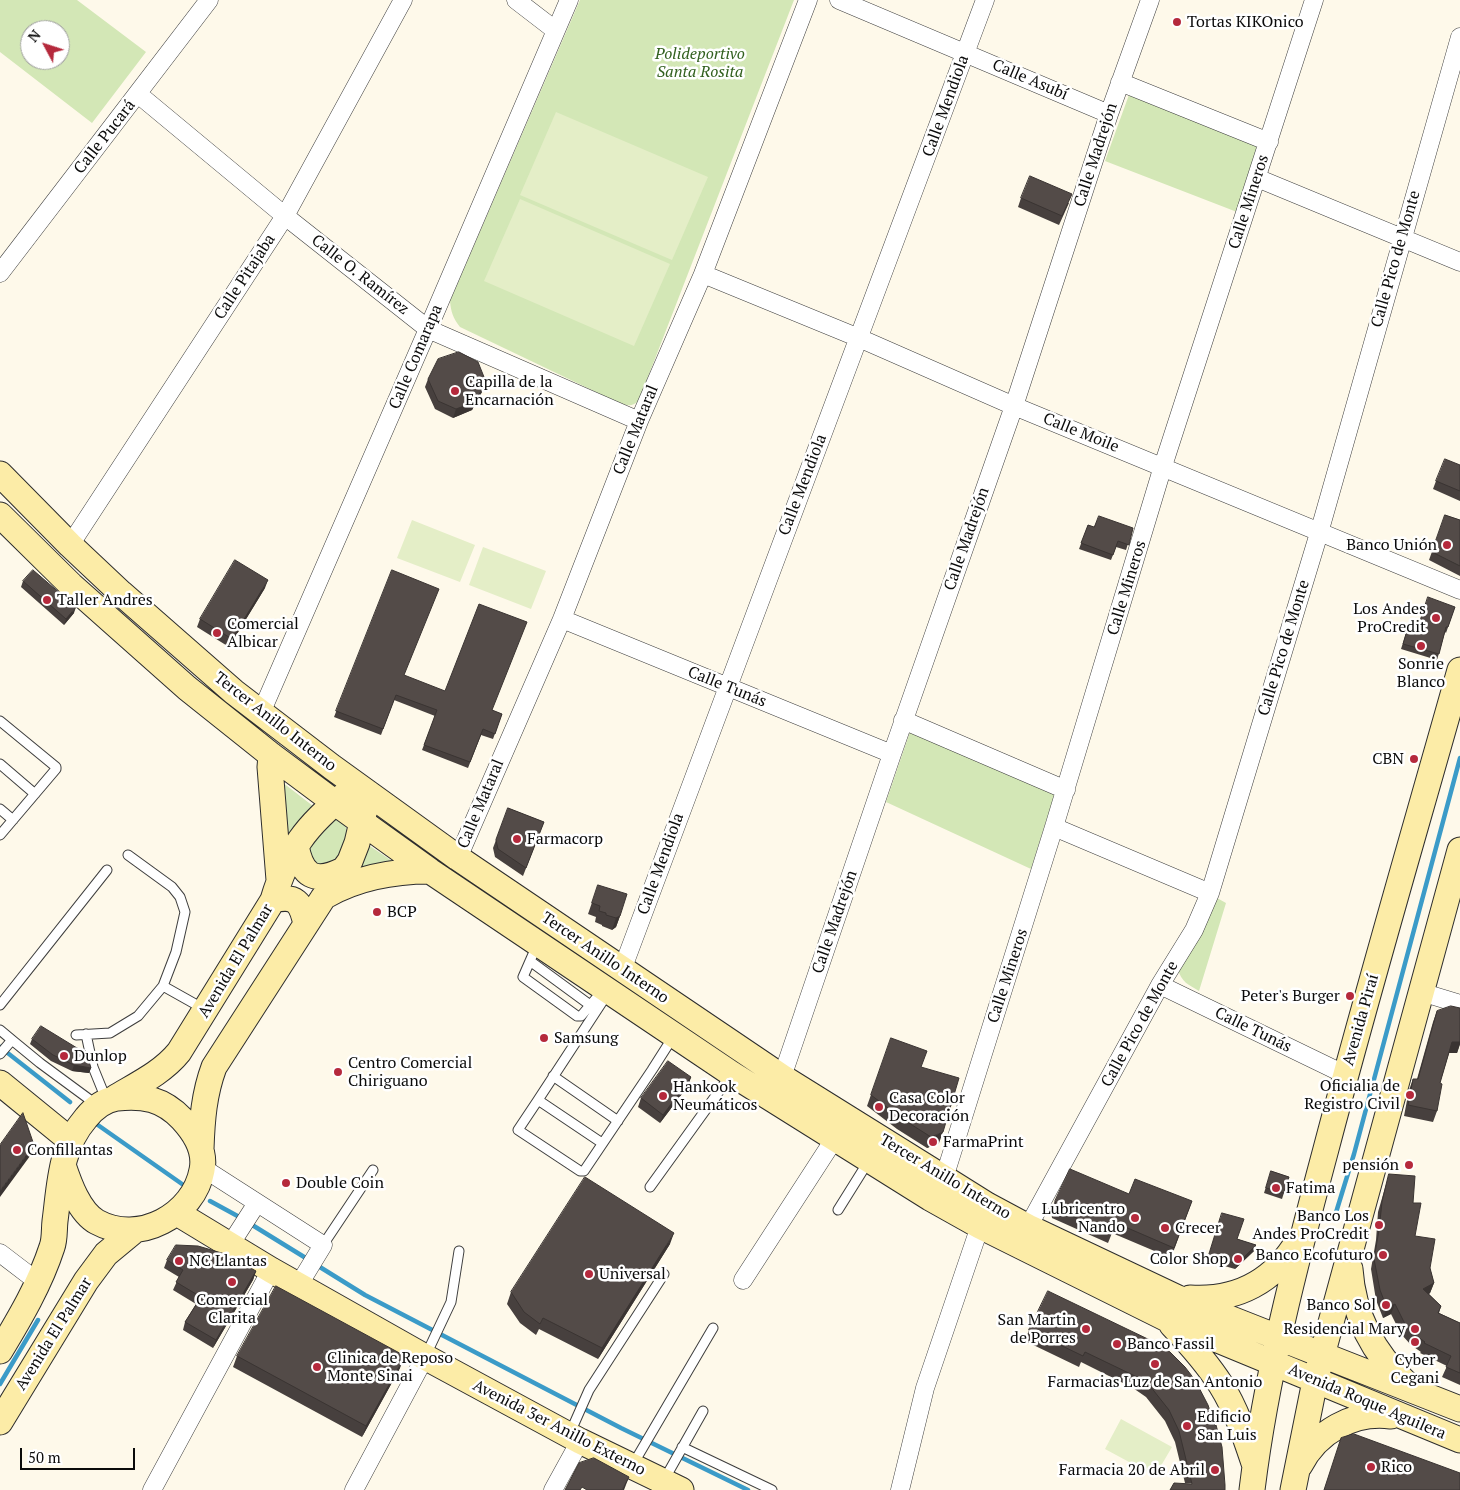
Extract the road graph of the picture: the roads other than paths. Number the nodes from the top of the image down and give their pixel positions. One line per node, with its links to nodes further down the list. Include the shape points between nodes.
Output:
1 (209, 0): 14 (street, Calle Pucará)
2 (404, 0): 18 (street, Calle Pitajaba)
3 (516, 0): 10 (street)
4 (568, 0): 10 (street, Calle Comarapa)
5 (808, 0): 22 (street, Calle Mataral)
6 (839, 0): 12 (street, Calle Asubí)
7 (985, 0): 12 (street, Calle Mendiola)
8 (1150, 0): 13 (street, Calle Madrejón)
9 (1314, 0): 16 (street, Calle Mineros)
10 (555, 30): 23 (street, Calle Comarapa)
11 (1460, 37): 19 (street, Calle Pico de Monte)
12 (965, 53): 15 (street, Calle Asubí); 24 (street, Calle Mendiola)
13 (1120, 82): 15 (street, Calle Madrejón); 16 (street)
14 (138, 94): 18 (street, Calle O. Ramírez); 21 (street, Calle Pucará)
15 (1109, 114): 25 (street, Calle Madrejón)
16 (1269, 142): 17 (street, Calle Mineros)
17 (1257, 178): 19 (street); 27 (street, Calle Mineros)
18 (285, 216): 23 (street, Calle O. Ramírez); 32 (street, Calle Pitajaba)
19 (1402, 238): 20 (street); 30 (street, Calle Pico de Monte)
20 (1460, 262)
21 (0, 274)
22 (703, 274): 24 (street, Calle Moile); 26 (street, Calle Mataral)
23 (428, 329): 26 (street, Calle O. Ramírez); 40 (street, Calle Comarapa)
24 (859, 338): 25 (street, Calle Moile); 38 (street, Calle Mendiola)
25 (1014, 406): 27 (street, Calle Moile); 43 (street, Calle Madrejón)
26 (639, 421): 36 (street, Calle Mataral)
27 (1164, 466): 30 (street, Calle Moile); 48 (street, Calle Mineros)
28 (0, 474): 32 (main road, Tercer Anillo Interno)
29 (0, 515): 31 (main road, Tercer Anillo Interno)
30 (1319, 533): 34 (street, Calle Moile); 64 (street, Calle Pico de Monte)
31 (19, 534): 32 (main road, via 57,548); 33 (main road, Tercer Anillo Interno)
32 (70, 545): 35 (main road, Tercer Anillo Interno)
33 (71, 585): 35 (main road, via 75,579 85,575); 39 (main road, Tercer Anillo Interno)
34 (1460, 590)
35 (121, 593): 40 (main road, Tercer Anillo Interno)
36 (562, 619): 38 (street, Calle Tunás); 59 (street, Calle Mataral)
37 (1460, 670): 41 (main road, Avenida Piraí)
38 (726, 686): 44 (street, Calle Tunás); 68 (street, Calle Mendiola)
39 (187, 688): 40 (main road, via 236,711); 45 (main road, Tercer Anillo Interno)
40 (261, 713): 47 (main road, Tercer Anillo Interno)
41 (1454, 719): 83 (main road, Avenida Piraí)
42 (0, 720): 49 (lane, via 56,767)
43 (904, 720): 44 (street, Calle Madrejón); 48 (street)
44 (892, 754): 85 (street, Calle Madrejón)
45 (271, 755): 50 (main road, Tercer Anillo Interno); 63 (main road)
46 (0, 764): 49 (lane)
47 (363, 789): 50 (main road, Avenida El Palmar); 53 (main road); 59 (main road, Tercer Anillo Interno)
48 (1066, 790): 54 (street, Calle Mineros)
49 (35, 794): 52 (lane)
50 (334, 802): 53 (main road, Tercer Anillo Interno); 56 (main road, Avenida El Palmar, via 304,832)
51 (0, 809): 52 (lane)
52 (13, 820): 55 (lane)
53 (362, 822): 61 (main road, via 354,852); 62 (main road, Tercer Anillo Interno)
54 (1054, 827): 64 (street); 99 (street, Calle Mineros)
55 (0, 835)
56 (296, 846): 61 (main road, via 303,868 308,873 325,876); 63 (main road, Avenida El Palmar)
57 (1460, 850): 71 (main road)
58 (128, 855): 70 (lane, via 172,887 182,904 184,912 176,952)
59 (458, 858): 68 (main road, Tercer Anillo Interno)
60 (107, 870): 74 (lane)
61 (343, 870): 65 (main road)
62 (430, 871): 65 (main road, via 361,880); 67 (main road, Tercer Anillo Interno)
63 (276, 890): 66 (main road, via 299,904); 75 (main road, Avenida El Palmar)
64 (1210, 893): 69 (street, Calle Pico de Monte, via 1194,930)
65 (323, 898): 66 (main road)
66 (306, 924): 81 (main road)
67 (534, 952): 72 (main road, Tercer Anillo Interno); 72 (lane, via 524,978 579,1017)
68 (622, 970): 85 (main road, Tercer Anillo Interno)
69 (1160, 985): 83 (street, Calle Tunás); 104 (street, Calle Pico de Monte)
70 (163, 986): 75 (lane); 88 (lane, via 138,1016 110,1033 81,1035)
71 (1421, 992): 73 (street); 111 (main road)
72 (601, 995): 77 (main road, Tercer Anillo Interno); 84 (lane)
73 (1460, 1004)
74 (0, 1006)
75 (206, 1010): 79 (main road, Avenida El Palmar)
76 (0, 1030): 78 (lane)
77 (674, 1034): 82 (main road, Tercer Anillo Interno); 90 (lane)
78 (10, 1042): 80 (lane); 88 (lane)
79 (179, 1052): 81 (main road, via 198,1067); 88 (main road, Avenida El Palmar, via 156,1073)
80 (0, 1054)
81 (214, 1067): 94 (main road, via 203,1110)
82 (732, 1074): 85 (street, via 757,1083); 89 (main road, Tercer Anillo Interno); 98 (lane)
83 (1346, 1074): 106 (main road, Avenida Piraí)
84 (553, 1076): 87 (lane); 90 (lane)
85 (782, 1077): 89 (street, via 787,1100); 99 (main road, Tercer Anillo Interno)
86 (0, 1083): 92 (main road)
87 (538, 1100): 93 (lane); 93 (lane, via 518,1128 519,1132 582,1172)
88 (106, 1102): 92 (main road, via 90,1112); 94 (main road, via 136,1096 158,1101 192,1129)
89 (803, 1118): 91 (main road, Tercer Anillo Interno)
90 (618, 1121): 93 (lane)
91 (835, 1138): 95 (main road, Tercer Anillo Interno); 114 (street)
92 (70, 1140): 96 (main road)
93 (602, 1143)
94 (202, 1159): 100 (street); 102 (main road, via 197,1184)
95 (870, 1160): 99 (main road, Tercer Anillo Interno); 101 (lane)
96 (63, 1165): 105 (main road, via 70,1187 82,1207 96,1221 114,1229); 116 (main road, via 53,1244)
97 (373, 1170): 108 (lane)
98 (650, 1187)
99 (937, 1188): 103 (main road, Tercer Anillo Interno)
100 (253, 1210): 107 (street); 108 (street)
101 (838, 1210)
102 (178, 1213): 105 (main road, via 161,1223); 107 (main road, Avenida 3er Anillo Externo)
103 (984, 1216): 104 (main road, Tercer Anillo Interno); 117 (main road, Tercer Anillo Interno); 141 (street, via 925,1388)
104 (1028, 1227): 117 (main road, Tercer Anillo Interno)
105 (135, 1230): 129 (main road, Avenida El Palmar, via 106,1254 86,1280)
106 (1304, 1230): 117 (main road, via 1288,1257 1266,1278 1239,1293); 119 (main road, Avenida Piraí)
107 (234, 1239): 112 (main road, Avenida 3er Anillo Externo)
108 (320, 1251): 115 (street)
109 (459, 1251): 121 (lane, via 450,1302)
110 (0, 1253): 116 (street)
111 (1349, 1257): 122 (main road); 125 (main road, via 1350,1283 1366,1332 1395,1374)
112 (271, 1270): 115 (main road, Avenida 3er Anillo Externo); 137 (street)
113 (664, 1274): 130 (lane, via 589,1390)
114 (743, 1280)
115 (301, 1281): 121 (main road, Avenida 3er Anillo Externo)
116 (38, 1282): 120 (main road)
117 (1172, 1308): 119 (main road, Tercer Anillo Interno); 123 (main road, Tercer Anillo Interno); 134 (main road, via 1221,1386 1241,1424)
118 (713, 1328): 133 (lane)
119 (1279, 1337): 122 (main road, Avenida Roque Aguilera); 123 (main road, Avenida Piraí)
120 (0, 1351)
121 (428, 1351): 130 (main road, Avenida 3er Anillo Externo); 138 (street)
122 (1322, 1354): 124 (main road); 125 (main road, Avenida Roque Aguilera)
123 (1274, 1363): 124 (main road, Avenida Roque Aguilera); 134 (main road, Avenida Piraí)
124 (1315, 1381): 128 (main road, Avenida Roque Aguilera); 136 (main road)
125 (1414, 1391): 126 (main road, Avenida Roque Aguilera)
126 (1460, 1409)
127 (703, 1411): 132 (lane)
128 (1404, 1418): 131 (main road, Avenida Roque Aguilera); 136 (main road, via 1380,1415 1356,1418 1334,1428 1310,1450)
129 (0, 1422)
130 (575, 1433): 133 (main road, Avenida 3er Anillo Externo); 139 (street)
131 (1460, 1440)
132 (681, 1449): 135 (lane); 140 (lane)
133 (636, 1460): 135 (main road, Avenida 3er Anillo Externo)
134 (1255, 1465): 142 (main road, Avenida Piraí)
135 (672, 1480)
136 (1293, 1488)
137 (152, 1490)
138 (354, 1490)
139 (553, 1490)
140 (772, 1490)
141 (900, 1490)
142 (1252, 1490)

